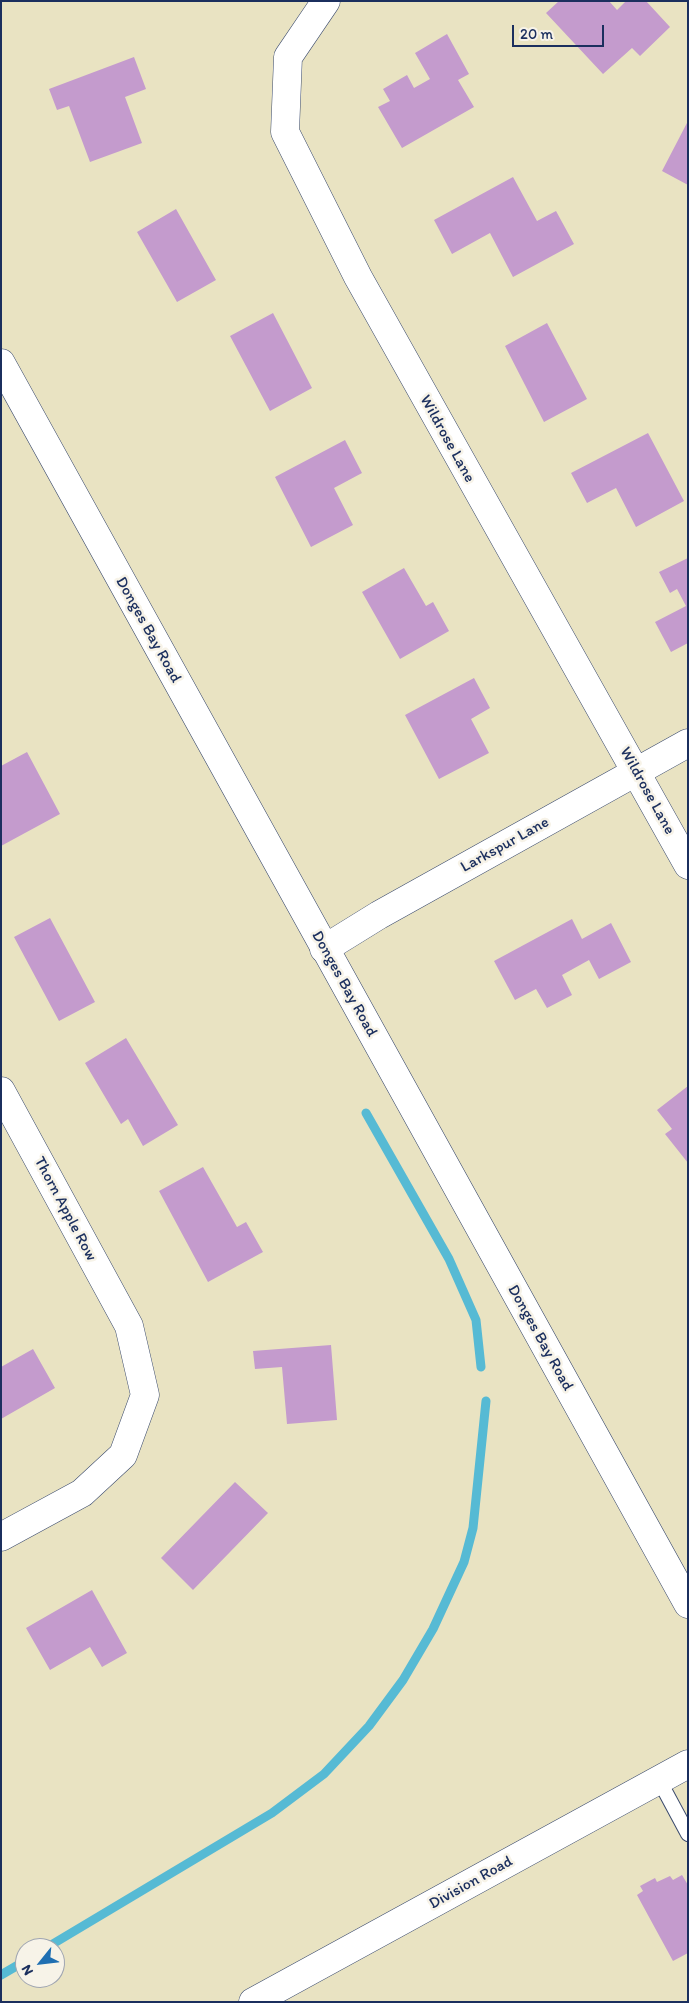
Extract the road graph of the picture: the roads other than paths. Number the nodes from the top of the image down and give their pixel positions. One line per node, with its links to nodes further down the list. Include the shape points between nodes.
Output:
1 (326, 1): 4 (street, Wildrose Lane, via 288,57 285,132 358,277)
2 (1, 363): 6 (street, Donges Bay Road)
3 (688, 743): 4 (street, Larkspur Lane)
4 (636, 772): 5 (street, Wildrose Lane); 6 (street, Larkspur Lane, via 378,915)
5 (688, 865)
6 (324, 949): 9 (street, Donges Bay Road)
7 (1, 1091): 8 (street, Thorn Apple Row, via 129,1326 145,1395 123,1455 82,1492)
8 (1, 1537)
9 (688, 1604)
10 (688, 1764): 11 (street, Division Road)
11 (659, 1780): 12 (lane); 13 (street, Division Road)
12 (688, 1834)
13 (253, 2002)

